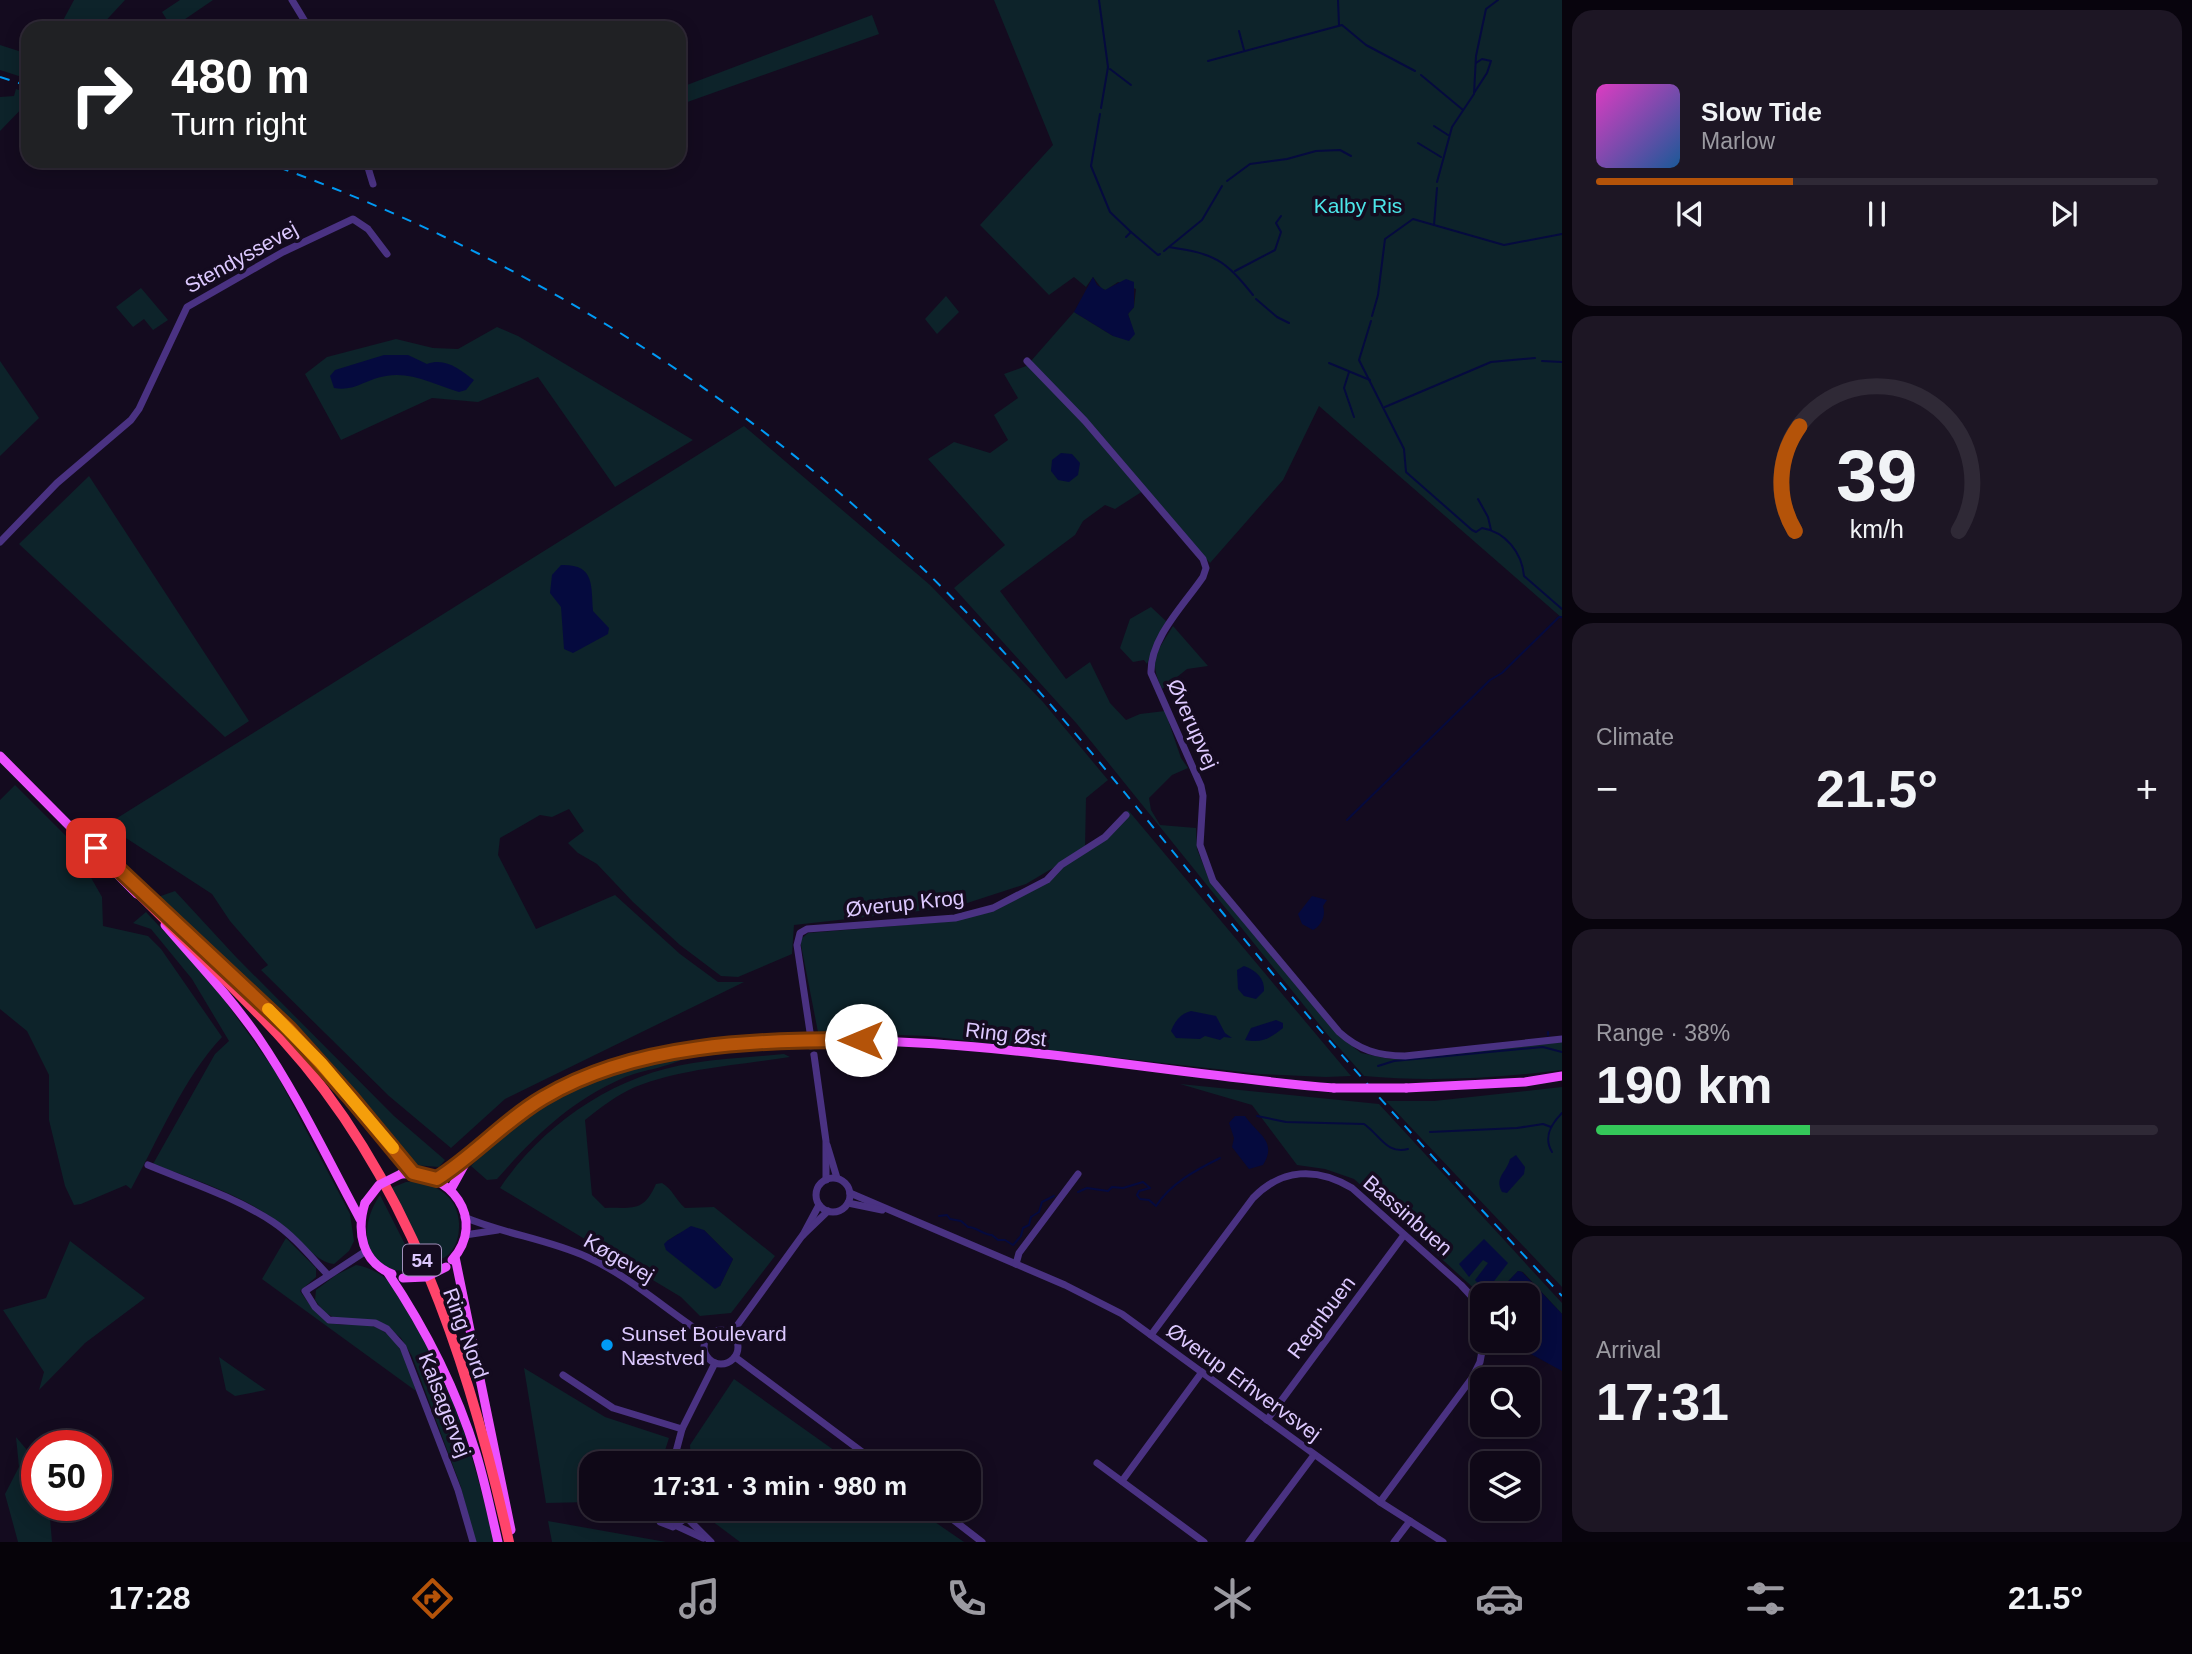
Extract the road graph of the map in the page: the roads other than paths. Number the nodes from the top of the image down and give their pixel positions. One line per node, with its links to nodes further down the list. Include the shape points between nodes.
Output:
1 (292, 0): 2 (street)
2 (305, 21)
3 (368, 168): 4 (street)
4 (373, 184)
5 (387, 254): 7 (street, Stendyssevej, via 368,229 353,219 193,302 181,315 131,420 57,483)
6 (1027, 361): 13 (street, Øverupvej, via 1203,559 1203,577 1158,642 1151,663 1201,786 1200,845 1224,897 1339,1032 1360,1048 1405,1056)
7 (0, 542)
8 (0, 756): 10 (main road, 54)
9 (1126, 815): 12 (street, Øverup Krog, via 1048,880 993,908 955,918 800,933 797,945)
10 (77, 831): 11 (main road, 54); 19 (main road, via 289,1029)
11 (134, 889): 31 (main road, via 258,1037); 66 (highway, Ring Nord / 54, via 258,1015 350,1138 398,1219 448,1334)
12 (810, 1032)
13 (1562, 1039)
14 (814, 1055): 16 (street)
15 (1562, 1076): 17 (main road, Ring Øst, bridge, via 1525,1082 1334,1088 926,1043 802,1040 638,1061 574,1082 516,1115)
16 (826, 1141): 21 (street); 23 (street)
17 (472, 1153): 22 (main road, Ring Øst); 24 (main road, Ring Øst)
18 (148, 1165): 40 (street, via 274,1222)
19 (413, 1173): 22 (main road); 31 (main road, bridge, via 379,1185)
20 (1078, 1174): 38 (street, via 1019,1253)
21 (837, 1178): 23 (street); 25 (street, via 846,1183)
22 (437, 1179): 24 (main road)
23 (826, 1180): 27 (street, via 818,1188)
24 (451, 1189): 30 (main road)
25 (850, 1193): 26 (street); 29 (street, Øverup Erhvervsvej)
26 (848, 1203): 28 (street, via 838,1211); 29 (street, Øverup Erhvervsvej)
27 (819, 1205): 28 (street); 35 (street)
28 (828, 1211): 35 (street)
29 (900, 1215): 38 (street, Øverup Erhvervsvej)
30 (464, 1217): 32 (street, Køgevej); 33 (main road)
31 (360, 1219): 36 (main road)
32 (502, 1230): 33 (street, Køgevej); 44 (street, Køgevej, via 589,1258)
33 (464, 1235): 37 (main road)
34 (1404, 1235): 41 (street, Bassinbuen); 43 (street, Bassinbuen, via 1335,1178 1314,1173 1281,1177 1253,1198); 50 (street, Regnbuen)
35 (803, 1236): 42 (street)
36 (366, 1251): 39 (main road); 40 (street, Kalsagervej)
37 (455, 1257): 39 (main road, bridge, via 426,1277); 66 (main road, via 511,1530)
38 (1016, 1264): 43 (street, Øverup Erhvervsvej, via 1104,1304)
39 (388, 1273): 65 (main road, via 431,1345 457,1401 476,1453)
40 (328, 1275): 64 (street, Kalsagervej, via 305,1292 322,1315 337,1322 374,1323 387,1329 403,1347)
41 (1470, 1295)
42 (731, 1334): 44 (street, via 719,1331); 46 (street, via 738,1345)
43 (1151, 1335): 48 (street, Øverup Erhvervsvej)
44 (708, 1337): 47 (street, via 705,1353)
45 (1482, 1353): 57 (street, via 1472,1378)
46 (735, 1357): 47 (street, via 726,1364); 53 (street)
47 (715, 1363): 51 (street)
48 (1202, 1373): 50 (street, Øverup Erhvervsvej); 56 (street)
49 (563, 1375): 51 (street, via 613,1408)
50 (1267, 1420): 54 (street, Øverup Erhvervsvej)
51 (682, 1429): 52 (street)
52 (676, 1451)
53 (861, 1451)
54 (1314, 1455): 57 (street, Øverup Erhvervsvej); 70 (street)
55 (1097, 1463): 56 (street)
56 (1122, 1481): 69 (street)
57 (1380, 1502): 62 (street, Øverup Erhvervsvej)
58 (660, 1521): 63 (street)
59 (680, 1521): 63 (street)
60 (692, 1521): 67 (street)
61 (955, 1521): 68 (street)
62 (1410, 1521): 71 (street); 72 (street, Øverup Erhvervsvej)
63 (677, 1526): 67 (street)
64 (473, 1542)
65 (498, 1542)
66 (508, 1542)
67 (710, 1542)
68 (982, 1542)
69 (1204, 1542)
70 (1249, 1542)
71 (1395, 1542)
72 (1443, 1542)

